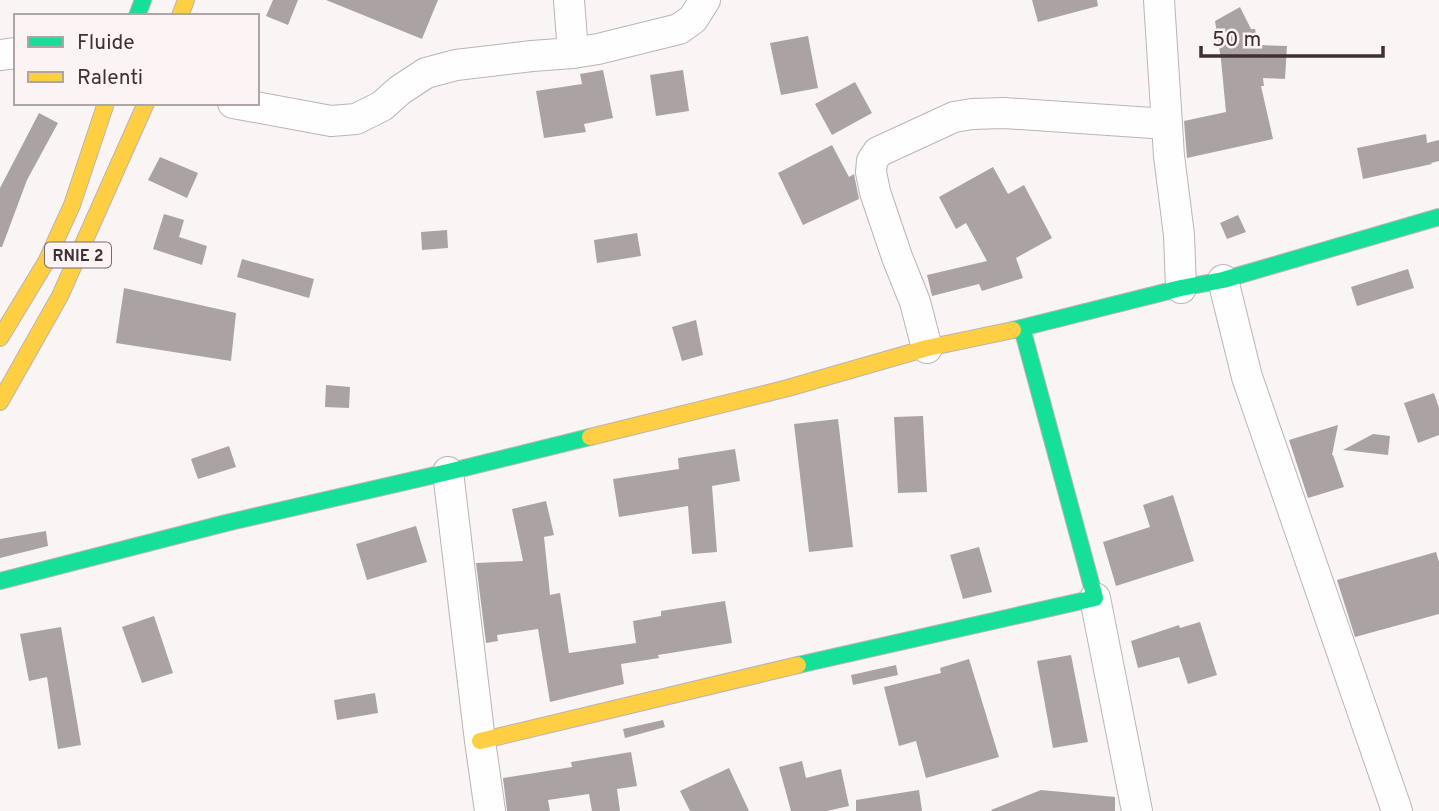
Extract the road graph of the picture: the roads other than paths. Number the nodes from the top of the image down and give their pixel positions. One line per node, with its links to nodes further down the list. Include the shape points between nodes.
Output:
1 (569, 0): 4 (street)
2 (705, 0): 4 (street, via 693,19 679,29)
3 (1159, 0): 8 (street)
4 (573, 53): 7 (street, via 456,65 426,73 356,119 331,121)
5 (105, 105): 13 (main road, RNIE 2 / RNIE 2, via 67,217)
6 (145, 105): 15 (main road, RNIE 2 / RNIE 2, via 60,296)
7 (244, 105)
8 (1167, 124): 11 (street); 14 (street, via 972,114 954,117 878,152 871,172 875,192 915,302)
9 (1439, 217): 10 (main road)
10 (1223, 280): 11 (main road); 22 (street, via 1247,377)
11 (1181, 288): 12 (main road)
12 (1022, 328): 14 (main road); 18 (main road)
13 (0, 338)
14 (926, 348): 16 (main road, via 788,388)
15 (0, 402)
16 (448, 472): 17 (main road); 19 (street)
17 (0, 581)
18 (1095, 598): 19 (main road); 21 (street)
19 (480, 741): 20 (street)
20 (490, 811)
21 (1137, 811)
22 (1397, 811)

